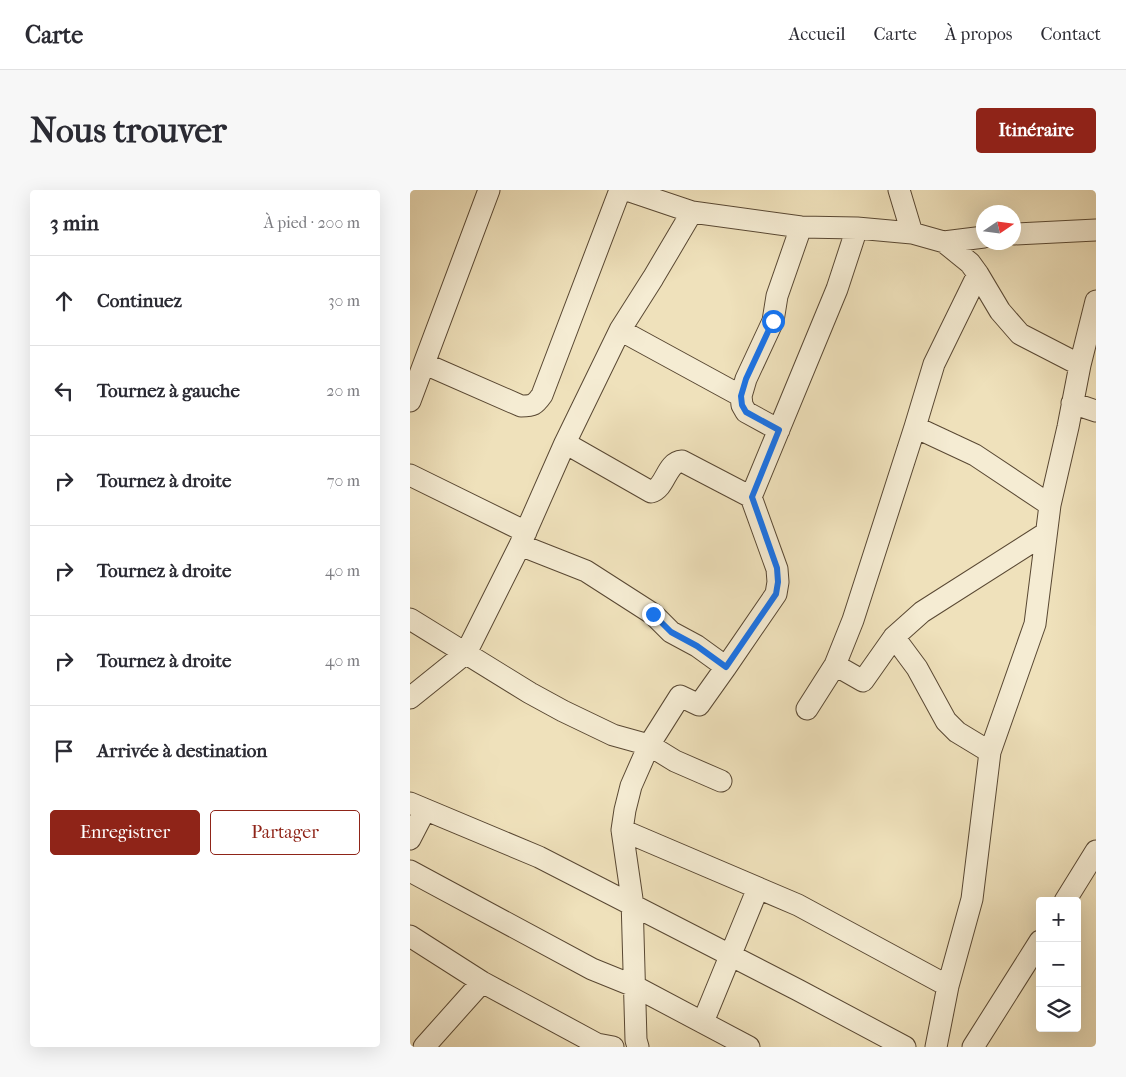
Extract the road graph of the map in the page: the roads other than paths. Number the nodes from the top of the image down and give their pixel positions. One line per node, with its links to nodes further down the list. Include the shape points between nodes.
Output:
1 (489, 190): 16 (street)
2 (620, 190): 16 (street, via 542,395 536,403 521,406)
3 (628, 190): 5 (street)
4 (899, 190): 9 (street)
5 (692, 212): 6 (street); 15 (street)
6 (801, 227): 7 (street); 18 (street, via 777,296 773,321)
7 (857, 228): 9 (street); 23 (street, via 837,289)
8 (1096, 230): 10 (street)
9 (912, 233): 12 (street)
10 (1021, 234)
11 (976, 239): 12 (street)
12 (944, 242): 13 (street, via 970,263)
13 (978, 274): 17 (street, via 1000,311 1020,334); 22 (street, via 937,356)
14 (1096, 301): 17 (street)
15 (620, 330): 18 (street); 24 (street)
16 (425, 364): 19 (street)
17 (1080, 365): 20 (street)
18 (741, 396): 23 (street, via 746,412)
19 (410, 401)
20 (1072, 403): 21 (street); 27 (street)
21 (1096, 411)
22 (915, 427): 27 (street, via 975,455); 33 (street, via 853,620)
23 (779, 430): 26 (street)
24 (565, 443): 26 (street, via 651,492 656,490 673,464 682,461); 29 (street)
25 (410, 475): 29 (street)
26 (752, 497): 34 (street, via 777,568 778,582 776,594)
27 (1050, 505): 28 (street)
28 (1046, 532): 31 (street, via 922,612); 38 (street, via 1035,624)
29 (523, 538): 32 (street); 34 (street, via 586,571)
30 (410, 619): 32 (street)
31 (894, 637): 33 (street, via 863,681); 38 (street, via 917,668 946,721 957,732)
32 (466, 653): 35 (street); 37 (street, via 562,711 613,735)
33 (835, 665): 36 (street)
34 (726, 667): 37 (street, via 699,705 680,696)
35 (410, 698)
36 (807, 709)
37 (650, 745): 39 (street, via 675,761); 41 (street, via 631,786)
38 (990, 752): 53 (street, via 972,899)
39 (721, 781)
40 (418, 806): 42 (street); 47 (street, via 539,857)
41 (622, 830): 45 (street); 47 (street)
42 (410, 839)
43 (1096, 851): 46 (street)
44 (410, 871): 52 (street, via 592,969)
45 (758, 888): 50 (street); 53 (street, via 798,905)
46 (1067, 897)
47 (632, 904): 50 (street); 52 (street)
48 (410, 936): 51 (street)
49 (1039, 942): 61 (street)
50 (730, 955): 54 (street); 59 (street)
51 (482, 982): 55 (street, via 596,1044); 56 (street)
52 (634, 986): 54 (street); 57 (street)
53 (948, 986): 60 (street)
54 (703, 1022): 58 (street)
55 (606, 1046)
56 (424, 1047)
57 (638, 1047)
58 (749, 1047)
59 (905, 1047)
60 (936, 1047)
61 (974, 1047)

